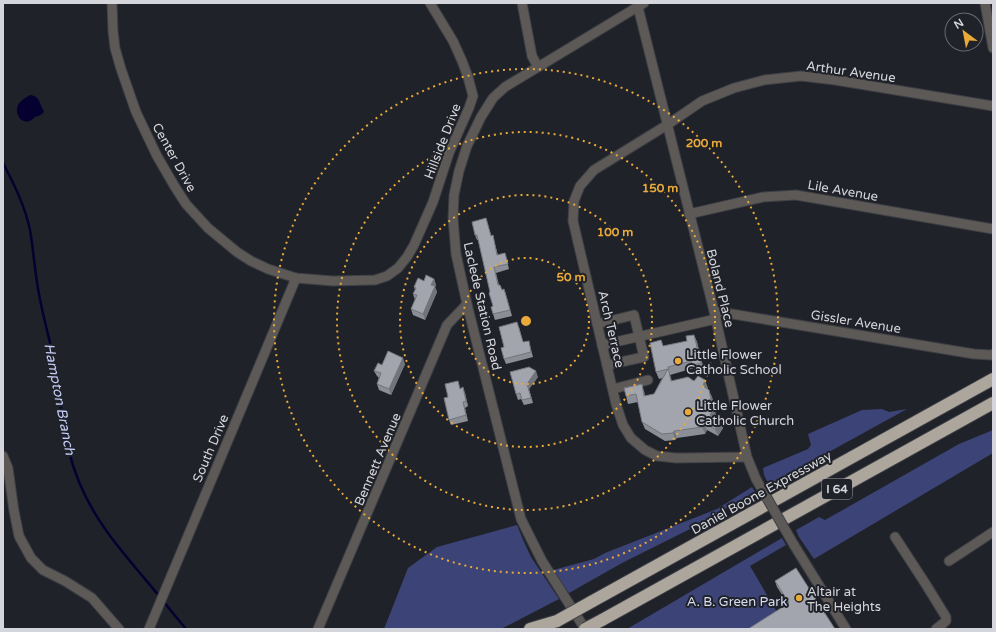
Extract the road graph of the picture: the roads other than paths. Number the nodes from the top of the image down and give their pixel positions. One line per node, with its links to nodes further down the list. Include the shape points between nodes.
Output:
1 (112, 3): 13 (street, Center Drive, via 114,42 136,112 157,156 186,204 204,224 237,252 268,269)
2 (430, 3): 10 (street, Hillside Drive, via 462,60 473,96 449,153)
3 (522, 3): 7 (street, via 532,56)
4 (985, 3): 6 (street)
5 (639, 4): 7 (street, Laclede Station Road); 9 (street, Boland Place)
6 (993, 48)
7 (538, 67): 14 (street, Laclede Station Road, via 505,87 493,98 467,146 459,171 453,218 456,254)
8 (993, 106): 9 (street, Arthur Avenue, via 801,76 764,80 734,88 702,101)
9 (667, 125): 11 (street, Boland Place); 16 (street, Arch Terrace, via 594,170 580,186 574,201 573,221)
10 (433, 202): 13 (street, Center Drive, via 407,257 387,276 375,280 333,281)
11 (689, 214): 12 (street, Lile Avenue, via 762,197 796,196); 15 (street, Boland Place)
12 (993, 229)
13 (296, 278): 32 (street, South Drive)
14 (467, 304): 33 (street, Bennett Avenue, via 448,325); 36 (street, Laclede Station Road, via 521,519 542,560)
15 (715, 315): 17 (street); 19 (street, Gissler Avenue, via 974,354); 26 (street, Boland Place)
16 (597, 324): 17 (street, via 634,315); 18 (street, Arch Terrace)
17 (640, 337): 18 (street); 20 (street, via 644,357)
18 (602, 346): 20 (street, Arch Terrace)
19 (993, 354)
20 (607, 365): 23 (street, Arch Terrace)
21 (993, 379): 30 (highway, Daniel Boone Expressway / I 64, bridge)
22 (648, 380): 23 (street)
23 (613, 389): 26 (street, Arch Terrace, via 623,425 631,438 644,450 657,456 676,458)
24 (993, 403): 36 (highway, I 64, bridge)
25 (3, 456): 31 (street, via 8,468 19,536 31,558 43,570 92,598)
26 (747, 457): 37 (street, Boland Place, bridge, via 756,479)
27 (993, 532): 29 (street)
28 (896, 537): 38 (street, via 946,617 946,621)
29 (949, 561)
30 (557, 621): 34 (highway); 35 (highway, Daniel Boone Expressway / I 64)
31 (119, 629)
32 (149, 629)
33 (318, 629)
34 (530, 629)
35 (543, 629)
36 (585, 629)
37 (846, 629)
38 (936, 629)

